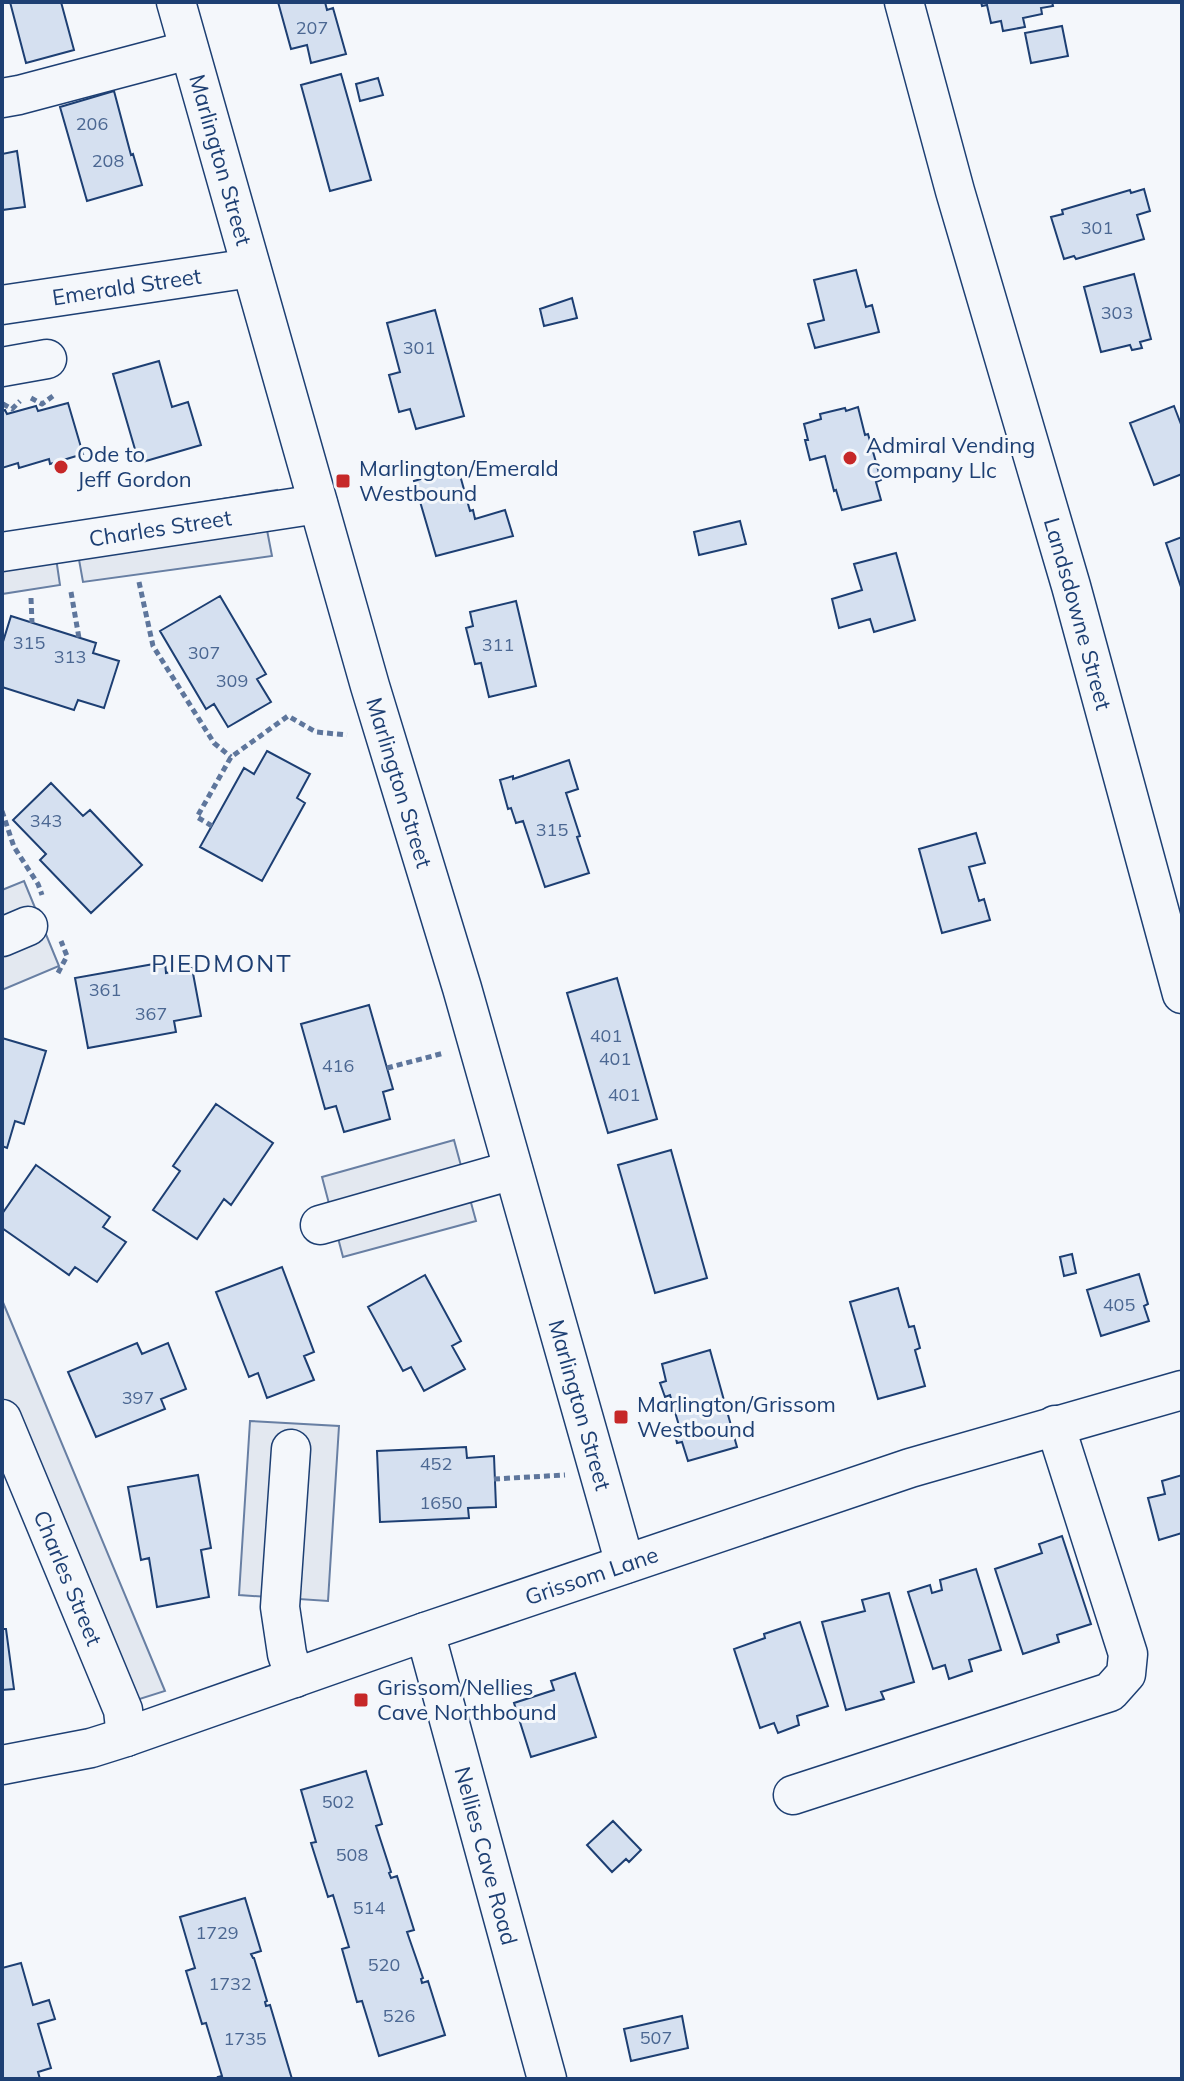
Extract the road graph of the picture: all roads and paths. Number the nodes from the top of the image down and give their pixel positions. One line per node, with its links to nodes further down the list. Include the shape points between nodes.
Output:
1 (176, 2): 3 (street, Marlington Street)
2 (904, 2): 19 (street, Landsdowne Street)
3 (189, 50): 4 (street); 5 (street, Marlington Street)
4 (2, 98)
5 (251, 268): 6 (street, Emerald Street); 9 (street, Marlington Street)
6 (2, 305)
7 (47, 359): 8 (street)
8 (2, 367)
9 (318, 504): 10 (street, Charles Street); 22 (street, Marlington Street)
10 (2, 552)
11 (139, 582): 17 (path, via 153,646 214,743)
12 (71, 592): 15 (path)
13 (31, 598): 14 (path)
14 (32, 623)
15 (79, 638)
16 (356, 734): 17 (path, via 316,732 288,716)
17 (231, 757): 18 (path, via 197,817)
18 (212, 826)
19 (1182, 994)
20 (445, 1053): 21 (path)
21 (387, 1068)
22 (513, 1170): 23 (street); 30 (street, Marlington Street)
23 (320, 1225)
24 (1182, 1390): 26 (street, Grissom Lane)
25 (2, 1419): 33 (street, Charles Street, via 123,1710)
26 (1055, 1425): 30 (street, Grissom Lane); 35 (street, via 1128,1654 1126,1674 1110,1692)
27 (291, 1449): 32 (street, via 280,1607)
28 (566, 1475): 29 (path)
29 (494, 1479)
30 (625, 1564): 31 (street, Grissom Lane)
31 (425, 1632): 32 (street, Grissom Lane); 36 (street, Nellies Cave Road)
32 (295, 1678): 33 (street, Grissom Lane)
33 (126, 1737): 34 (street, Grissom Lane)
34 (2, 1765)
35 (793, 1795)
36 (547, 2079)

